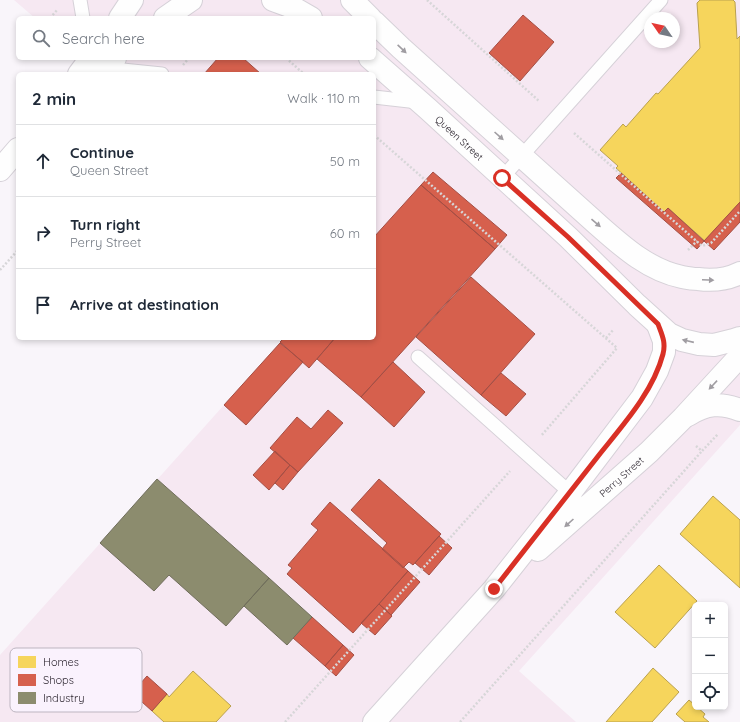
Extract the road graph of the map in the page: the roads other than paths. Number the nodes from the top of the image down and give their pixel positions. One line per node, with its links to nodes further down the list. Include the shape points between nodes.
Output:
1 (80, 0): 7 (lane)
2 (132, 0): 8 (main road)
3 (191, 0): 9 (main road)
4 (273, 0): 10 (main road)
5 (352, 0): 11 (main road)
6 (661, 0): 20 (lane)
7 (83, 16)
8 (121, 16)
9 (168, 16)
10 (308, 16)
11 (368, 16)
12 (376, 24): 20 (main road, one-way to 20)
13 (372, 60): 18 (main road, Queen Street)
14 (98, 62): 15 (main road); 16 (lane)
15 (82, 72)
16 (151, 72)
17 (376, 97): 18 (lane)
18 (420, 102): 22 (main road, Queen Street)
19 (16, 151): 21 (main road)
20 (522, 156): 22 (lane); 23 (main road, one-way to 23, via 591,219 650,266 682,278 703,280 719,280)
21 (0, 170)
22 (502, 178): 24 (main road, Queen Street, via 568,237)
23 (740, 273)
24 (658, 324): 25 (main road, Queen Street, one-way to 24, via 714,345 699,344 669,334); 30 (main road, Perry Street, via 664,341 664,352 657,371 642,398)
25 (740, 338)
26 (740, 356): 29 (main road, Perry Street, one-way to 29)
27 (418, 357): 30 (lane)
28 (740, 410): 29 (main road, via 710,405 697,409)
29 (683, 418): 31 (main road, Perry Street, via 649,452)
30 (570, 493): 31 (lane); 32 (main road, Perry Street)
31 (586, 507): 32 (main road, Perry Street, one-way to 32)
32 (494, 589): 33 (main road, Perry Street)
33 (374, 722)

